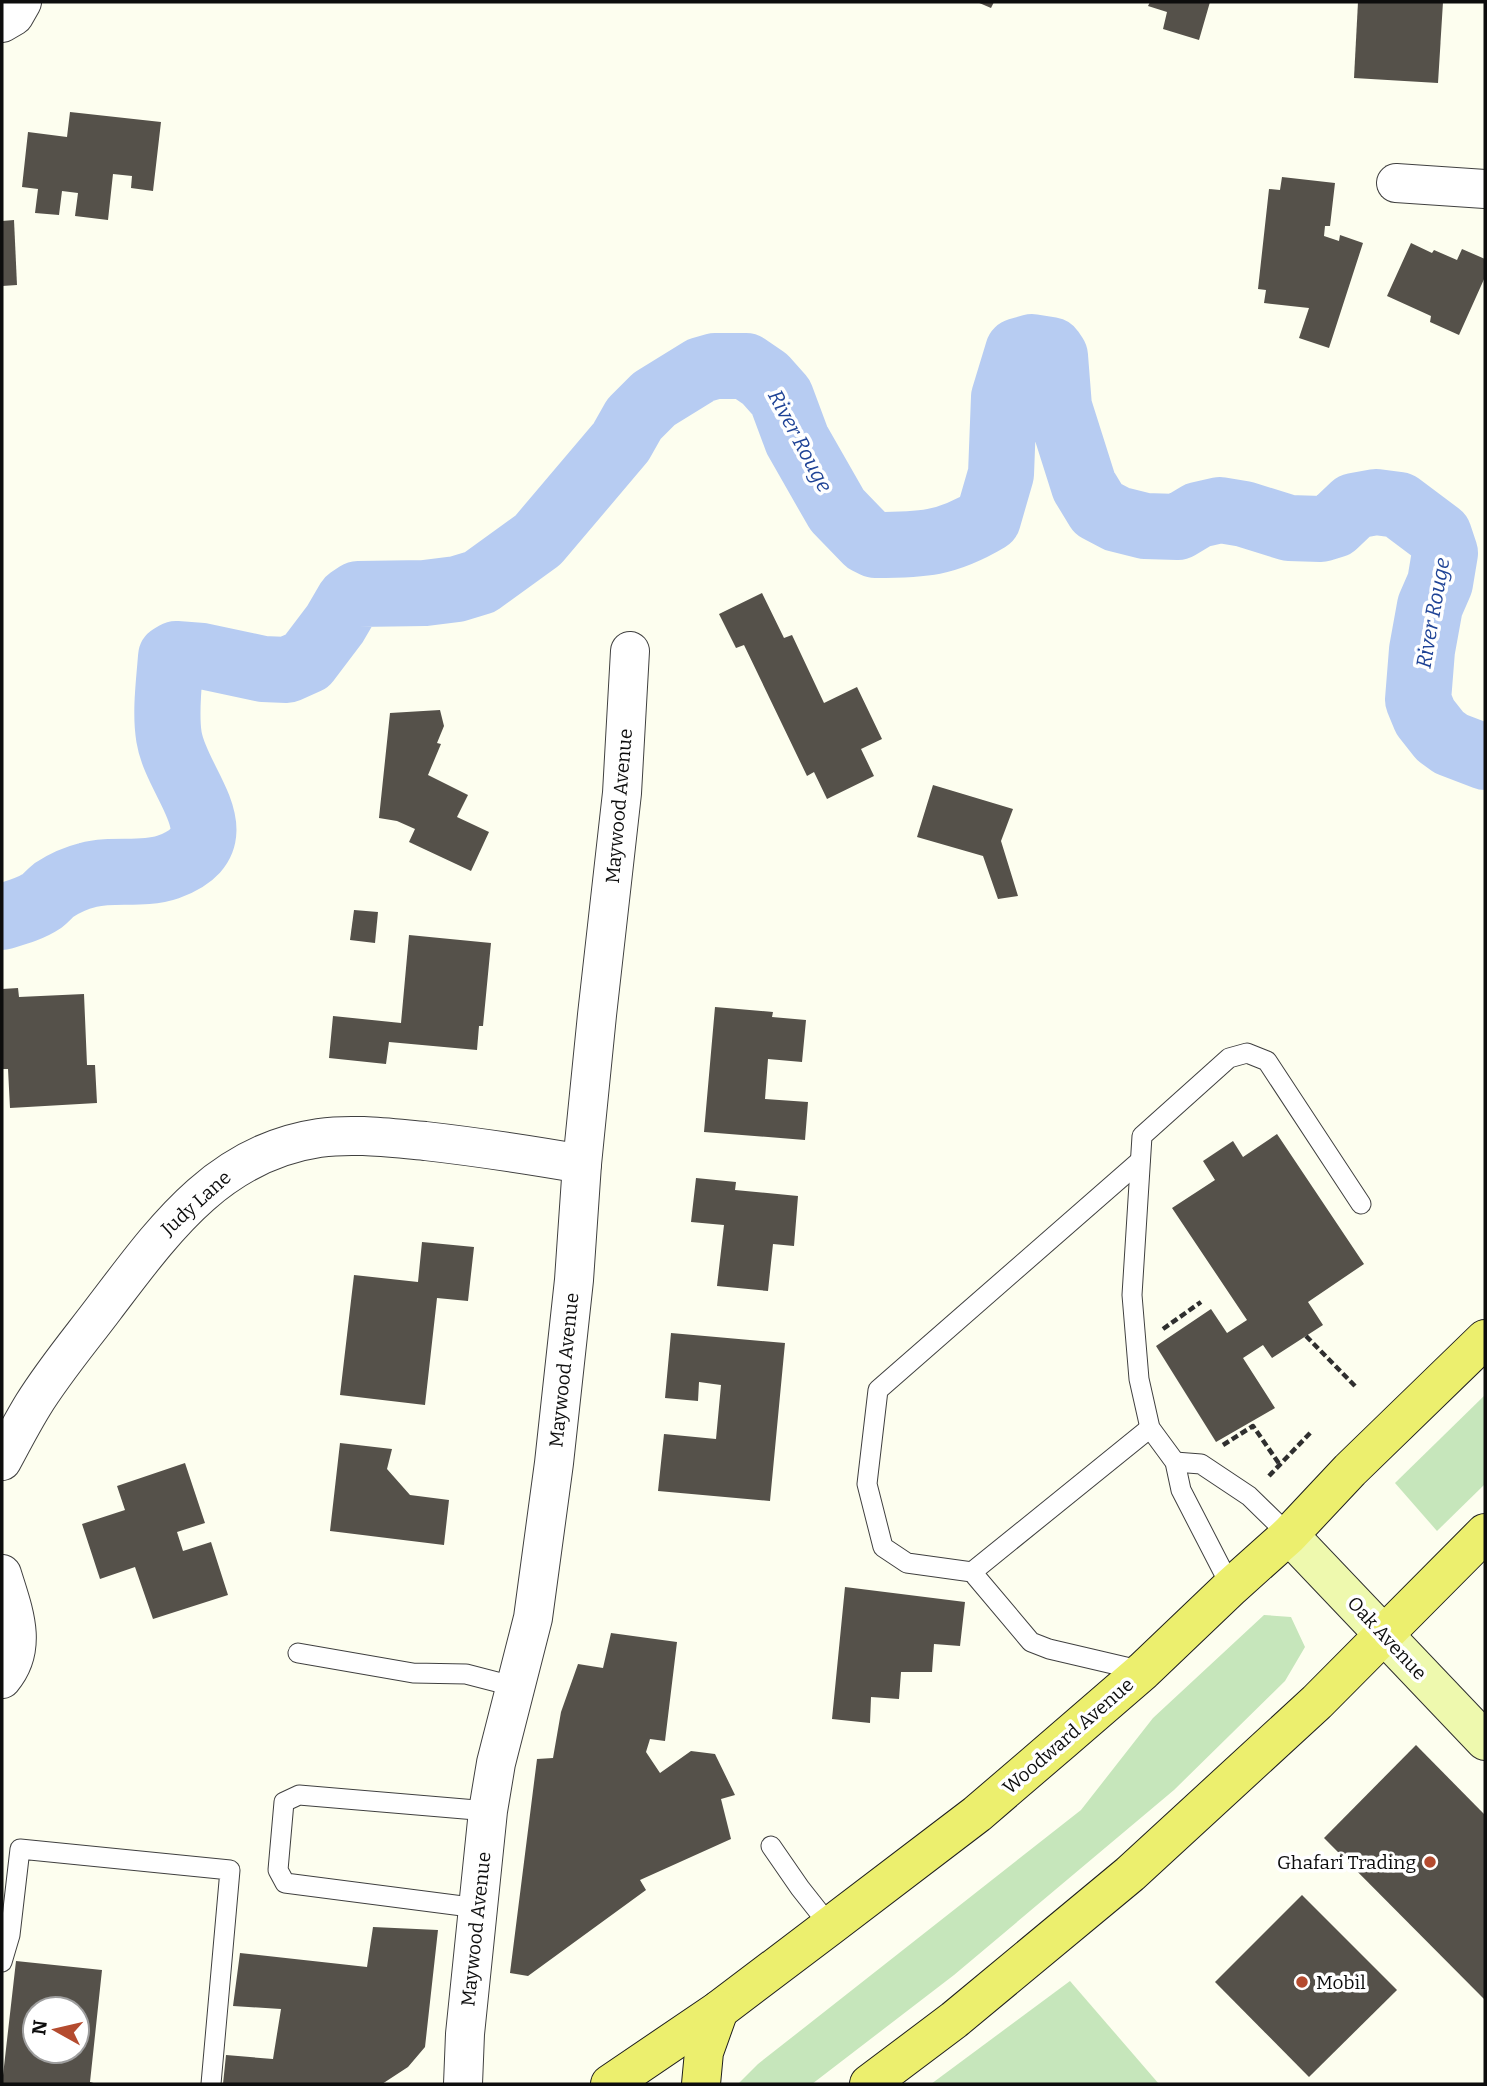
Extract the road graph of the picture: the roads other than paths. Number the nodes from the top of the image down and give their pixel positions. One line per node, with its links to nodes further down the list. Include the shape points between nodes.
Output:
1 (1396, 183): 2 (street)
2 (1485, 189)
3 (630, 651): 5 (street, Maywood Avenue, via 622,793)
4 (1140, 1161): 6 (lane, via 1142,1136 1229,1058 1247,1053 1267,1061); 8 (lane, via 1132,1295 1139,1379); 13 (lane, via 878,1390 866,1484 883,1547 907,1563)
5 (582, 1164): 9 (street, Judy Lane, via 443,1143 355,1136 320,1138 260,1153 212,1184 155,1241 33,1404); 20 (street, Maywood Avenue, via 554,1463 533,1619)
6 (1361, 1204)
7 (1485, 1339): 12 (main road, Woodward Avenue)
8 (1150, 1428): 10 (lane); 13 (lane)
9 (2, 1461)
10 (1175, 1462): 12 (lane, via 1201,1464 1249,1496); 15 (lane, via 1181,1490)
11 (1485, 1533): 16 (main road)
12 (1289, 1535): 15 (main road, Woodward Avenue); 16 (street, Oak Avenue)
13 (972, 1572): 18 (lane, via 1031,1642)
14 (2, 1574): 19 (street, via 18,1640 14,1660)
15 (1231, 1587): 18 (main road, Woodward Avenue)
16 (1386, 1635): 21 (street, Oak Avenue); 32 (main road, via 1130,1874)
17 (298, 1653): 20 (lane, via 413,1673 466,1674)
18 (1143, 1671): 25 (main road, Woodward Avenue, via 977,1814)
19 (2, 1679)
20 (516, 1687): 22 (street, Maywood Avenue)
21 (1485, 1741)
22 (488, 1811): 24 (street, Maywood Avenue); 24 (lane, via 299,1795 284,1802 278,1870 285,1883)
23 (771, 1846): 25 (lane)
24 (478, 1908): 29 (street, Maywood Avenue)
25 (830, 1926): 27 (main road, Woodward Avenue)
26 (2, 1962): 28 (lane, via 10,1935 20,1849 230,1870)
27 (719, 2010): 30 (main road, Woodward Avenue); 31 (main road, via 704,2052)
28 (211, 2084)
29 (463, 2084)
30 (610, 2084)
31 (701, 2084)
32 (869, 2084)

